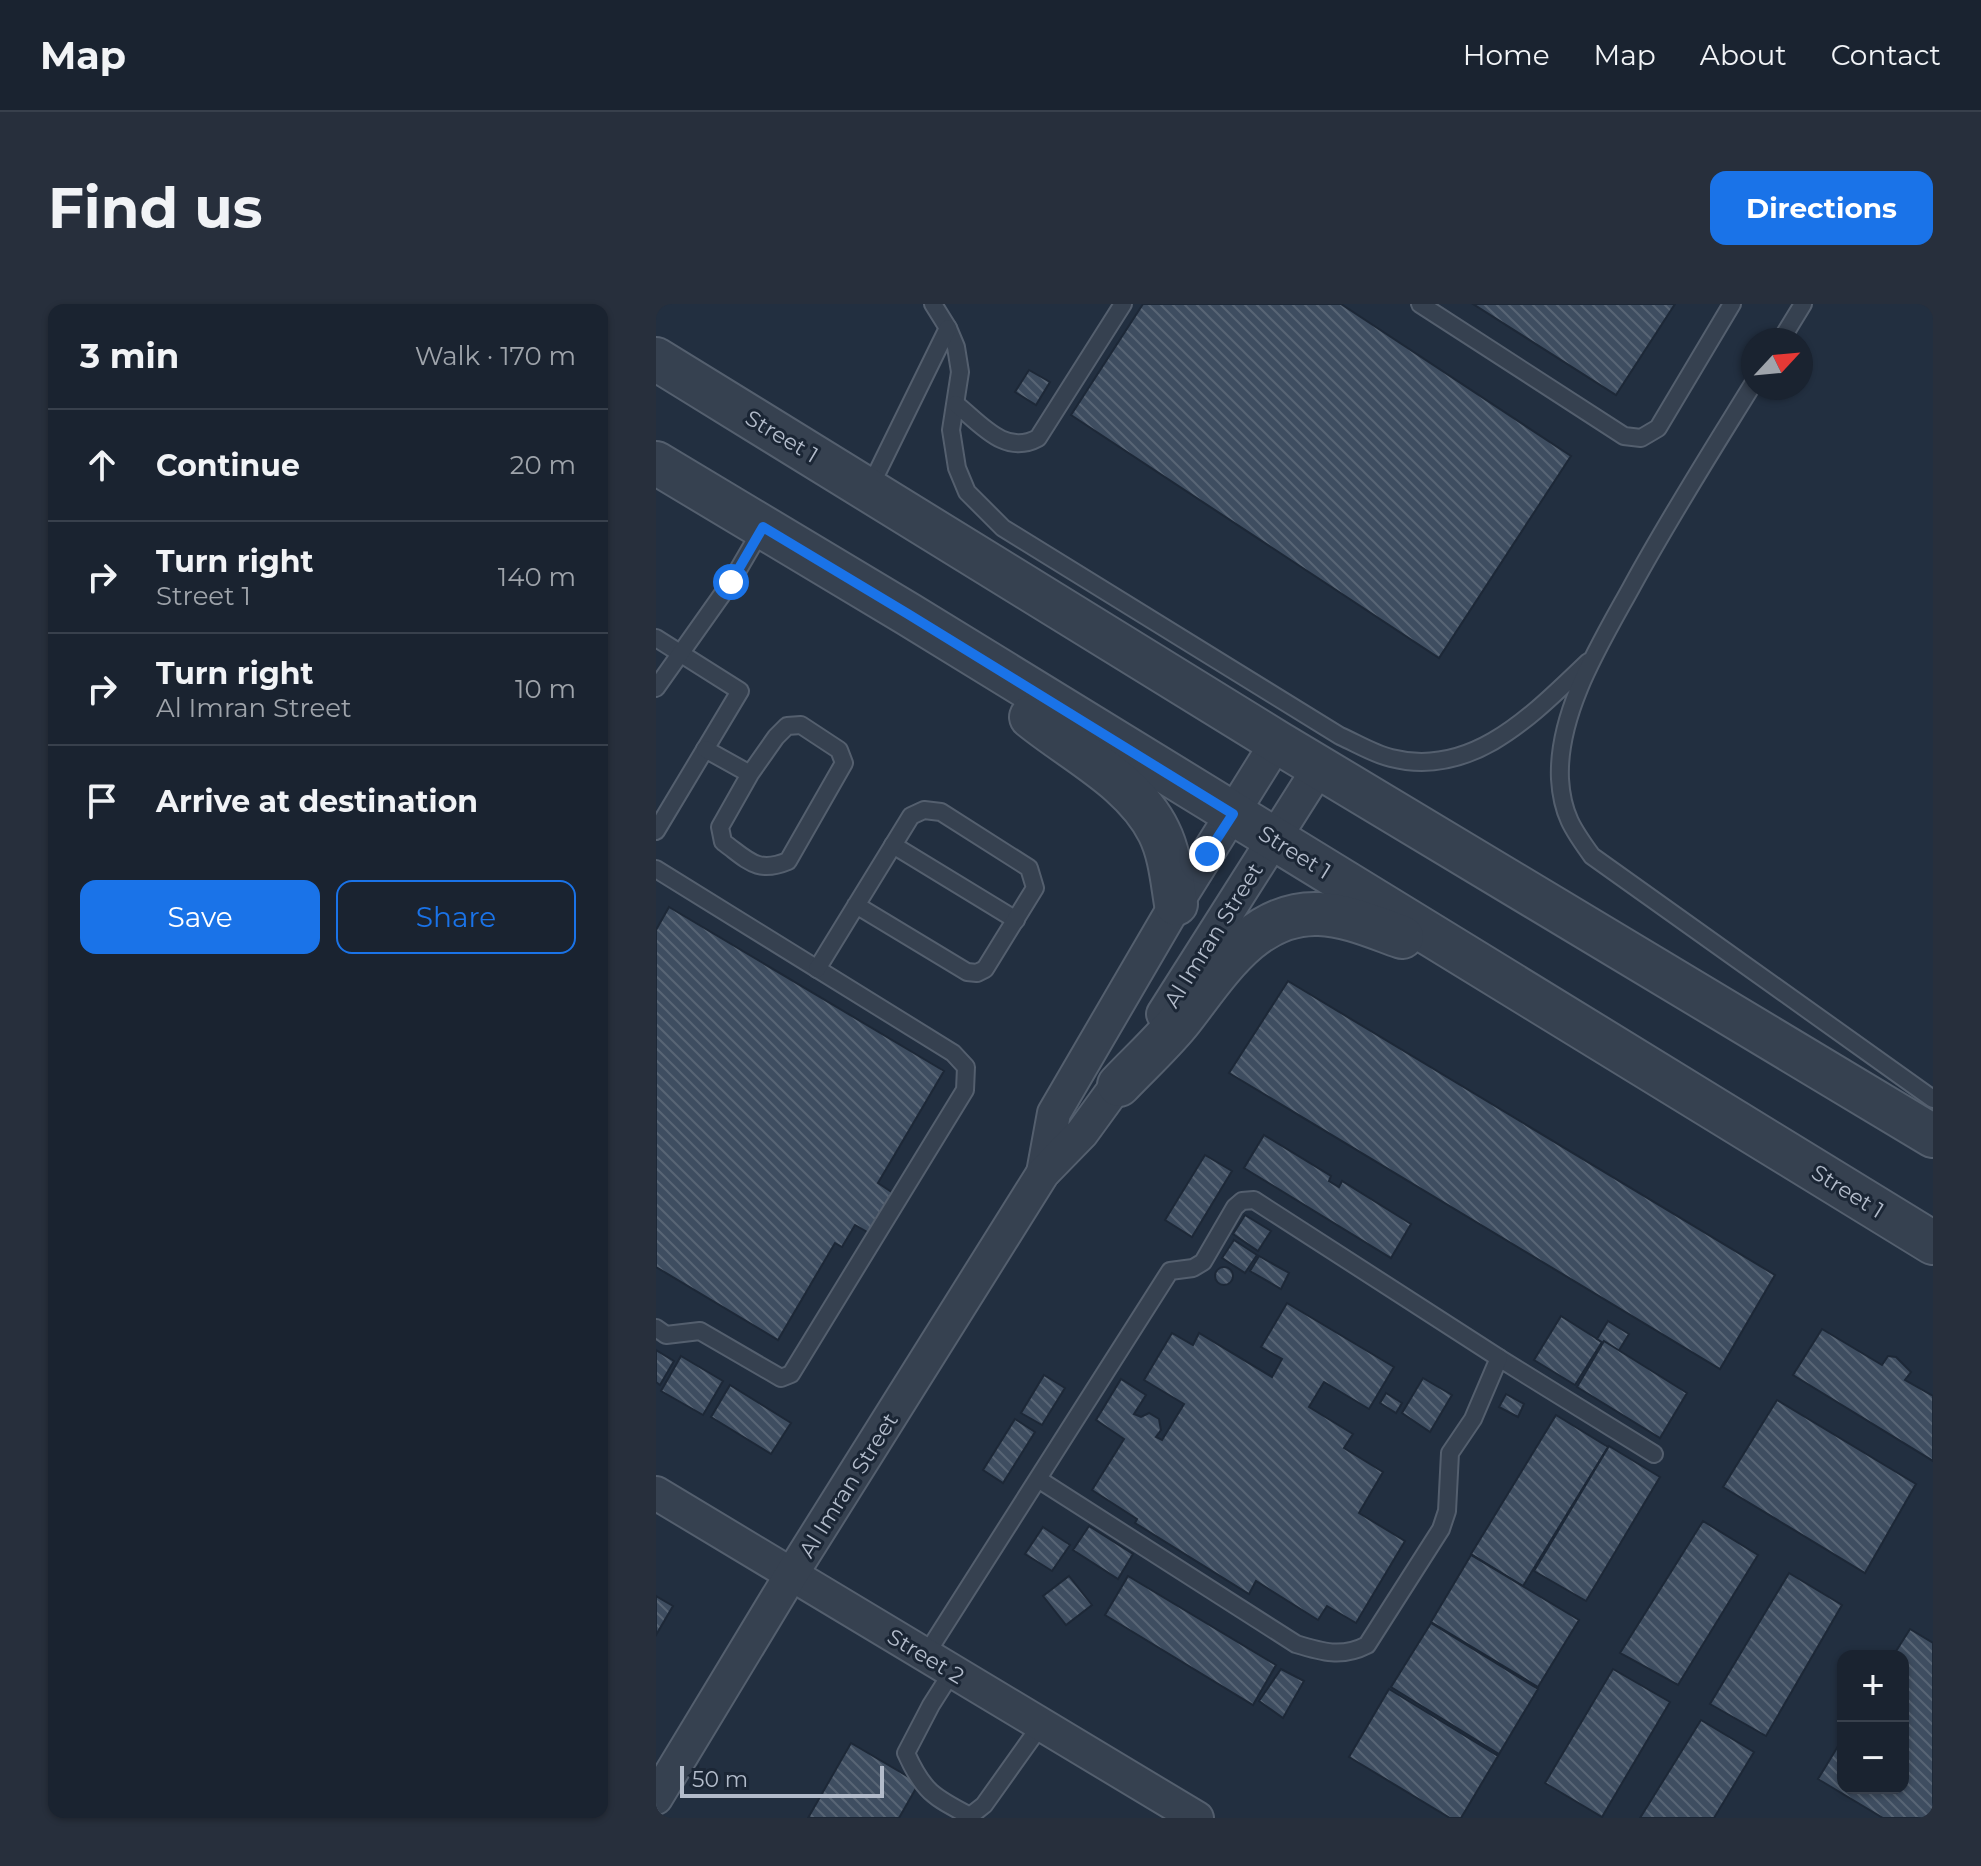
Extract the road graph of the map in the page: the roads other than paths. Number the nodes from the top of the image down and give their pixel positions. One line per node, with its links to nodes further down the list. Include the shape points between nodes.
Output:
1 (933, 304): 6 (lane)
2 (1123, 304): 10 (lane, via 1038,438 1007,443)
3 (1420, 304): 4 (lane, via 1624,436 1641,438 1658,428)
4 (1732, 304)
5 (1803, 304): 7 (lane)
6 (948, 328): 10 (lane, via 960,372); 12 (lane)
7 (1788, 328)
8 (656, 359): 12 (street, Street 1)
9 (1743, 400): 17 (lane)
10 (956, 404): 17 (lane, via 951,430 957,468 967,492 1003,528 1340,736 1387,757 1415,762 1469,755 1532,714)
11 (656, 463): 13 (street, Street 1)
12 (869, 489): 19 (street, Street 1)
13 (763, 527): 14 (street, Street 1); 16 (lane)
14 (908, 614): 23 (street, Street 1); 28 (street, via 1141,804 1168,852)
15 (656, 638): 16 (lane)
16 (681, 655): 18 (lane); 20 (lane, via 740,691)
17 (1592, 658): 34 (lane, via 1562,739 1560,780 1568,824 1592,856)
18 (656, 688)
19 (1277, 742): 21 (street, Street 1); 23 (street, Al Imran Street)
20 (705, 749): 22 (lane); 24 (lane)
21 (1319, 768): 25 (street, Al Imran Street); 35 (street, Street 1)
22 (750, 774): 22 (lane, via 787,726 801,725 827,741 844,763 788,861 775,866 759,867 723,842 720,827)
23 (1233, 814): 25 (street, Street 1); 28 (street, Al Imran Street)
24 (656, 831)
25 (1273, 838): 31 (street, Street 1); 33 (street, Al Imran Street)
26 (893, 845): 29 (lane); 30 (lane); 30 (lane, via 911,816 924,810 941,812 1029,868 1035,888)
27 (656, 869): 32 (lane)
28 (1176, 904): 36 (street, Al Imran Street, via 1054,1113)
29 (856, 905): 30 (lane, via 967,972 977,973 985,969); 32 (lane)
30 (1016, 920)
31 (1476, 963): 33 (street, via 1353,921 1319,914 1283,919 1253,936 1220,967 1177,1024); 37 (street, Street 1)
32 (817, 969): 38 (lane, via 953,1053 966,1067 965,1090 791,1374 781,1378 700,1331 666,1335)
33 (1119, 1085): 36 (street, Al Imran Street)
34 (1933, 1099)
35 (1933, 1136)
36 (1043, 1173): 43 (street, Al Imran Street)
37 (1933, 1243)
38 (656, 1328)
39 (1499, 1358): 40 (lane); 41 (lane, via 1254,1200 1242,1201 1203,1262 1170,1271); 41 (lane, via 1473,1419 1450,1453 1441,1529 1367,1645 1356,1651 1340,1654 1296,1644)
40 (1654, 1454)
41 (1038, 1479): 44 (lane)
42 (656, 1493): 43 (street, Street 2)
43 (791, 1575): 44 (street, Street 2); 46 (street, Al Imran Street)
44 (939, 1664): 45 (street, Street 2); 45 (lane, via 931,1705 906,1753 929,1793 970,1816 984,1805)
45 (1041, 1725): 47 (street, Street 2)
46 (656, 1798)
47 (1197, 1818)

